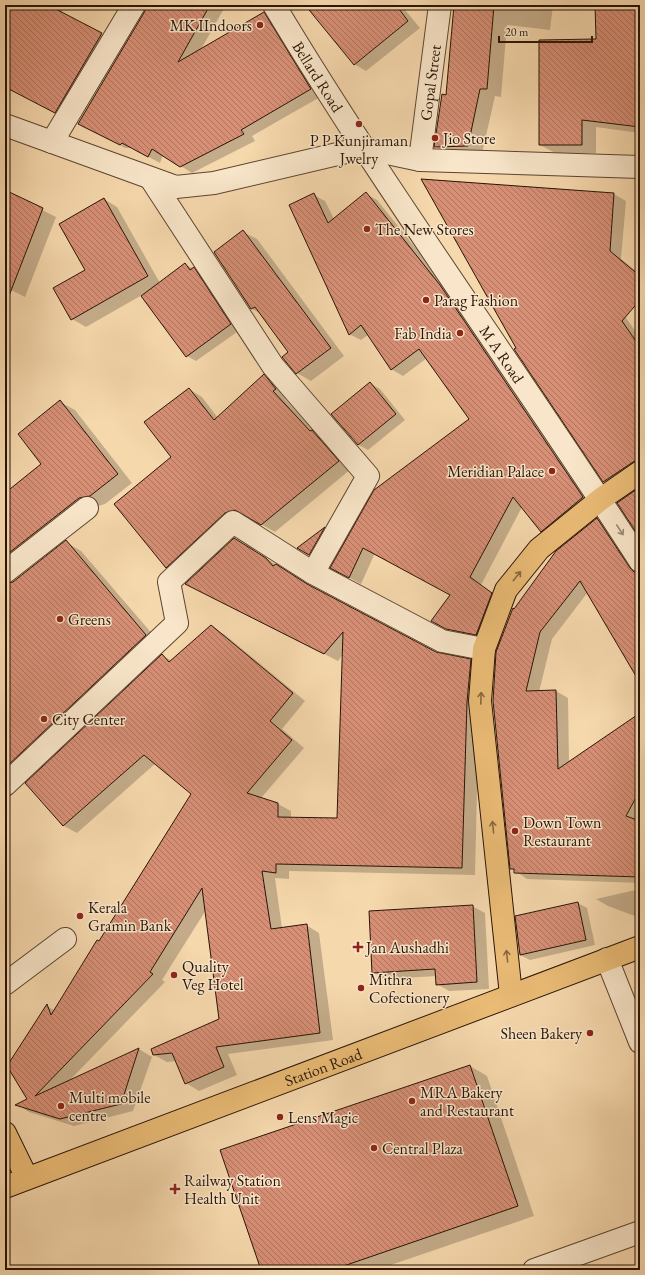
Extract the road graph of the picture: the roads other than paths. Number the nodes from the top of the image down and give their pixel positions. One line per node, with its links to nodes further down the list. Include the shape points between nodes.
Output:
1 (134, 5): 5 (street)
2 (274, 5): 6 (street, Bellard Road)
3 (440, 5): 7 (street, Gopal Street)
4 (5, 125): 5 (street)
5 (52, 142): 9 (street)
6 (363, 148): 7 (street); 9 (street, via 214,183 176,187); 11 (street, M A Road)
7 (420, 160): 8 (street)
8 (640, 167)
9 (151, 179): 15 (street, via 273,366 368,476)
10 (640, 472): 11 (main road)
11 (601, 499): 13 (street, M A Road, one-way to 13); 16 (main road, one-way to 11, via 506,590 539,549)
12 (88, 508): 14 (street)
13 (640, 561)
14 (5, 572)
15 (313, 573): 16 (street, via 442,641); 17 (street, via 233,522 169,582 177,623)
16 (484, 649): 22 (main road, one-way to 16, via 480,701)
17 (5, 785)
18 (65, 939): 21 (street)
19 (640, 947): 20 (main road, Station Road)
20 (607, 959): 22 (main road, Station Road); 23 (street)
21 (5, 984)
22 (511, 995): 25 (main road, Station Road)
23 (640, 1042)
24 (5, 1133): 25 (main road)
25 (27, 1178): 26 (main road, Station Road)
26 (5, 1187)
27 (640, 1232): 28 (street)
28 (534, 1270)

